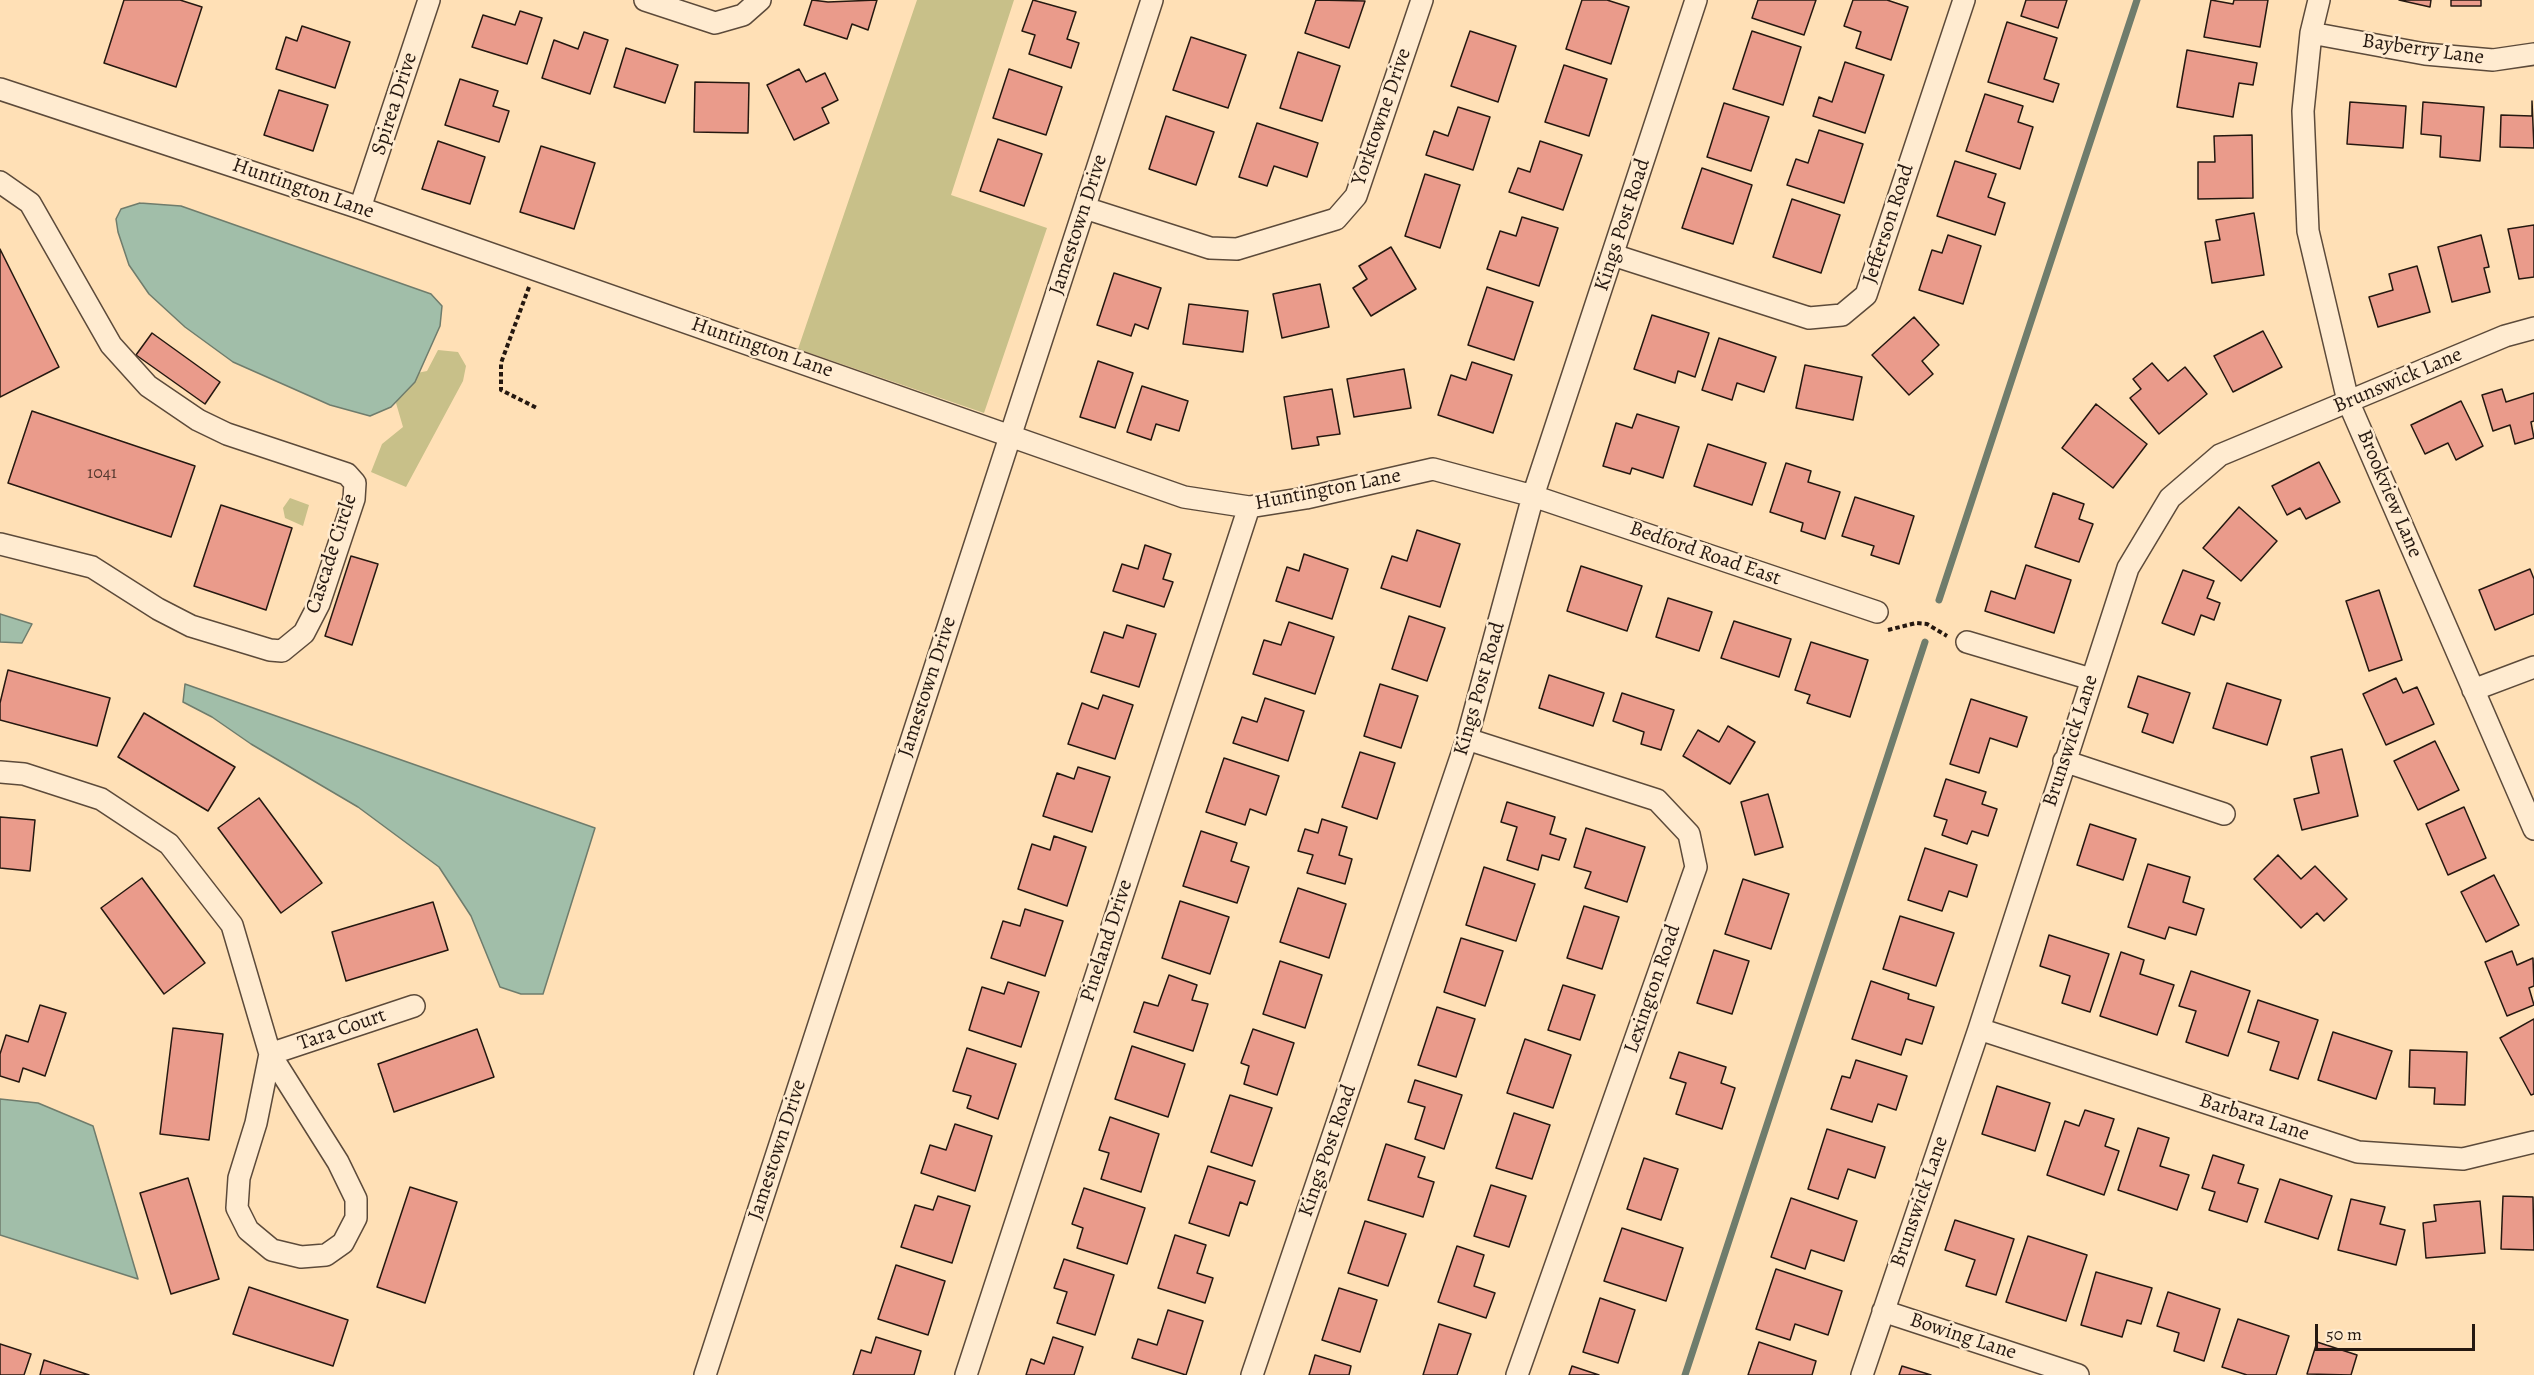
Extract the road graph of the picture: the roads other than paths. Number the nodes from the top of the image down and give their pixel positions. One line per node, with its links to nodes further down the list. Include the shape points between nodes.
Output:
1 (429, 0): 13 (street, Spirea Drive)
2 (645, 0): 3 (street, via 716,23 742,15)
3 (760, 0)
4 (1152, 0): 14 (street, Jamestown Drive)
5 (1422, 0): 14 (street, Yorktowne Drive, via 1356,196 1336,219 1237,249 1210,248)
6 (1696, 0): 15 (street, Kings Post Road)
7 (1964, 0): 15 (street, Jefferson Road, via 1866,295 1842,315 1809,318)
8 (2319, 0): 9 (street, Brookview Lane)
9 (2312, 33): 10 (street, Bayberry Lane, via 2426,54 2493,60); 17 (street, Brookview Lane, via 2303,111 2308,231)
10 (2534, 54)
11 (0, 89): 13 (street, Huntington Lane)
12 (0, 182): 21 (street, Cascade Circle, via 30,203 111,345 148,386 207,425 347,474 355,483 354,499 319,604 304,633 282,651 191,626 92,567)
13 (360, 208): 18 (street, Huntington Lane)
14 (1085, 208): 18 (street, Jamestown Drive)
15 (1613, 255): 19 (street, Kings Post Road)
16 (2534, 328): 17 (street, Brunswick Lane, via 2505,336)
17 (2348, 401): 25 (street, Brunswick Lane, via 2220,455 2170,498 2128,568); 26 (street, Brookview Lane)
18 (1011, 434): 20 (street, Huntington Lane, via 1184,497); 37 (street, Jamestown Drive)
19 (1533, 496): 20 (street, Huntington Lane, via 1433,468 1306,498); 22 (street, Bedford Road East); 27 (street, Kings Post Road)
20 (1249, 507): 38 (street, Pineland Drive)
21 (0, 544)
22 (1877, 612)
23 (1968, 642): 25 (street)
24 (2534, 667): 26 (street)
25 (2091, 679): 28 (street, Brunswick Lane)
26 (2473, 690): 31 (street, Brookview Lane)
27 (1467, 739): 39 (street, Kings Post Road); 40 (street, Lexington Road, via 1657,800 1689,834 1696,867)
28 (2064, 761): 30 (street); 33 (street, Brunswick Lane)
29 (0, 772): 34 (street, via 24,774 101,799 169,844 232,925)
30 (2224, 814)
31 (2534, 829)
32 (414, 1006): 34 (street, Tara Court)
33 (1979, 1029): 35 (street, Barbara Lane, via 2358,1152 2463,1159); 36 (street, Brunswick Lane)
34 (270, 1054): 34 (street, via 338,1162 356,1199 356,1218 343,1244 326,1255 301,1257 272,1250 248,1230 237,1208 239,1179 256,1123)
35 (2534, 1142)
36 (1883, 1311): 41 (street, Brunswick Lane); 42 (street, Bowing Lane)
37 (705, 1375)
38 (966, 1375)
39 (1252, 1375)
40 (1517, 1375)
41 (1862, 1375)
42 (2078, 1375)

